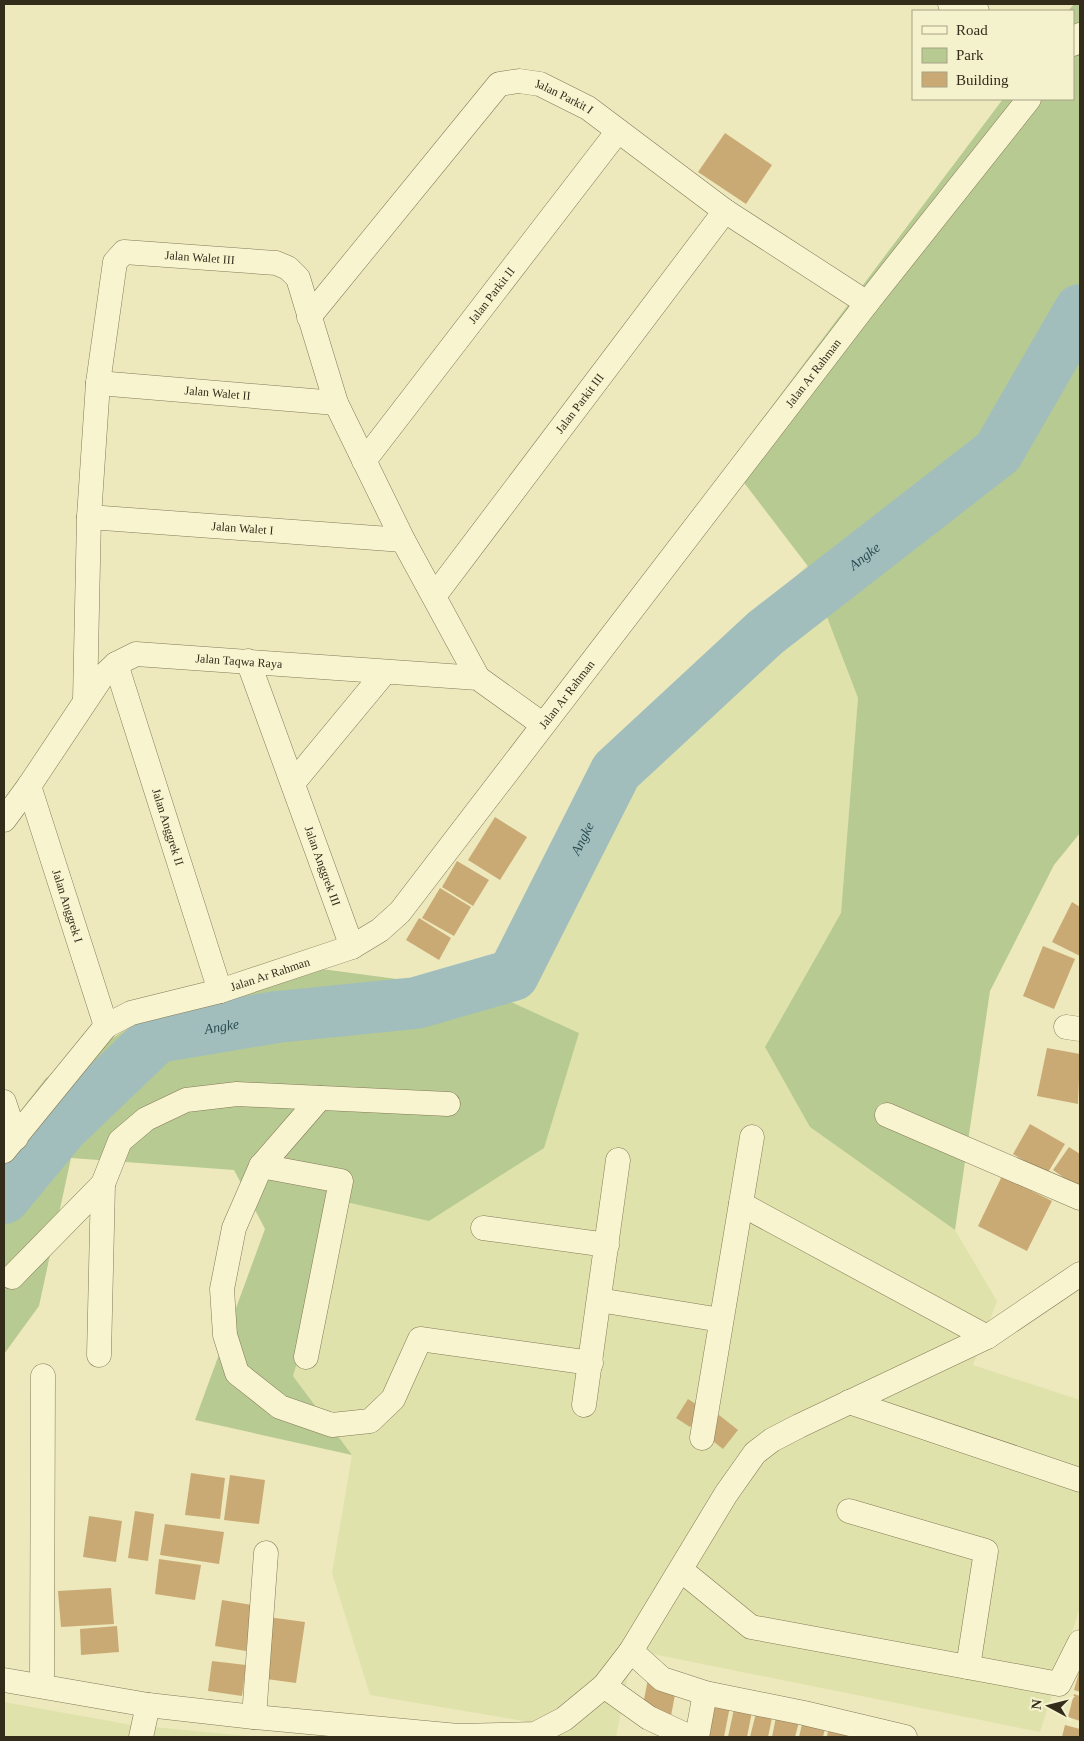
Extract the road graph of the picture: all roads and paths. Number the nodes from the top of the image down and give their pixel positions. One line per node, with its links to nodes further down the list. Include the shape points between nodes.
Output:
1 (950, 4): 2 (street)
2 (973, 10)
3 (1028, 100): 6 (street, Jalan Ar Rahman)
4 (618, 131): 5 (street, Jalan Parkit I); 7 (street, Jalan Parkit I, via 588,108 540,84 519,81 499,84); 10 (street, Jalan Parkit II)
5 (725, 211): 6 (street, Jalan Parkit I); 13 (street, Jalan Parkit III)
6 (867, 303): 19 (street, Jalan Ar Rahman)
7 (309, 317): 8 (street, Jalan Walet III, via 298,278 288,268 276,264 124,252 115,262); 9 (street)
8 (98, 383): 9 (street, Jalan Walet II); 11 (street)
9 (336, 403): 10 (street)
10 (364, 461): 12 (street)
11 (89, 517): 12 (street, Jalan Walet I); 18 (street)
12 (399, 539): 13 (street)
13 (435, 595): 17 (street)
14 (248, 660): 15 (street, Jalan Taqwa Raya, via 136,654); 16 (street, Jalan Taqwa Raya); 20 (street, Jalan Anggrek III)
15 (116, 664): 18 (street, Jalan Taqwa Raya); 24 (street, Jalan Anggrek II)
16 (384, 673): 17 (street, Jalan Taqwa Raya); 20 (street)
17 (478, 678): 19 (street)
18 (85, 700): 21 (street, Jalan Taqwa Raya)
19 (542, 724): 23 (street, Jalan Ar Rahman, via 419,890 380,930)
20 (293, 783): 23 (street, Jalan Anggrek III)
21 (30, 786): 22 (street, Jalan Taqwa Raya); 25 (street, Jalan Anggrek I)
22 (4, 820)
23 (352, 947): 24 (street, Jalan Ar Rahman)
24 (220, 991): 25 (street, Jalan Ar Rahman, via 131,1013)
25 (106, 1026): 31 (street, Jalan Ar Rahman)
26 (320, 1098): 28 (street); 33 (street); 34 (street, via 237,1094 186,1100 146,1119 120,1141)
27 (4, 1102): 31 (street)
28 (448, 1104)
29 (888, 1115): 35 (street)
30 (752, 1137): 36 (street)
31 (10, 1144)
32 (618, 1160): 38 (street)
33 (261, 1166): 45 (street, via 341,1181); 46 (street, via 234,1228 222,1289 224,1335 237,1373 280,1407 332,1425 370,1421 393,1399 420,1339)
34 (103, 1184): 40 (street); 44 (street)
35 (1080, 1198)
36 (741, 1204): 42 (street); 43 (street)
37 (483, 1228): 38 (street)
38 (607, 1245): 41 (street)
39 (1080, 1276): 43 (street)
40 (12, 1277)
41 (599, 1300): 42 (street); 46 (street)
42 (721, 1320): 50 (street)
43 (987, 1337): 48 (street)
44 (99, 1355)
45 (306, 1357)
46 (591, 1363): 49 (street)
47 (43, 1376): 59 (street)
48 (849, 1402): 51 (street); 54 (street, via 772,1440 755,1453 726,1494)
49 (584, 1405)
50 (702, 1438)
51 (1080, 1480)
52 (849, 1511): 57 (street, via 986,1551)
53 (266, 1553): 63 (street)
54 (681, 1570): 56 (street); 57 (street, via 751,1627)
55 (1080, 1642): 57 (street, via 1059,1684)
56 (631, 1651): 60 (street); 61 (street, via 662,1679)
57 (968, 1667)
58 (4, 1680): 59 (street)
59 (42, 1686): 62 (street)
60 (604, 1686): 65 (street, via 564,1719 535,1734); 66 (street, via 649,1718)
61 (706, 1693): 67 (street); 68 (street)
62 (148, 1705): 63 (street); 64 (street)
63 (254, 1717): 65 (street)
64 (141, 1737)
65 (458, 1737)
66 (690, 1737)
67 (697, 1737)
68 (906, 1737)

